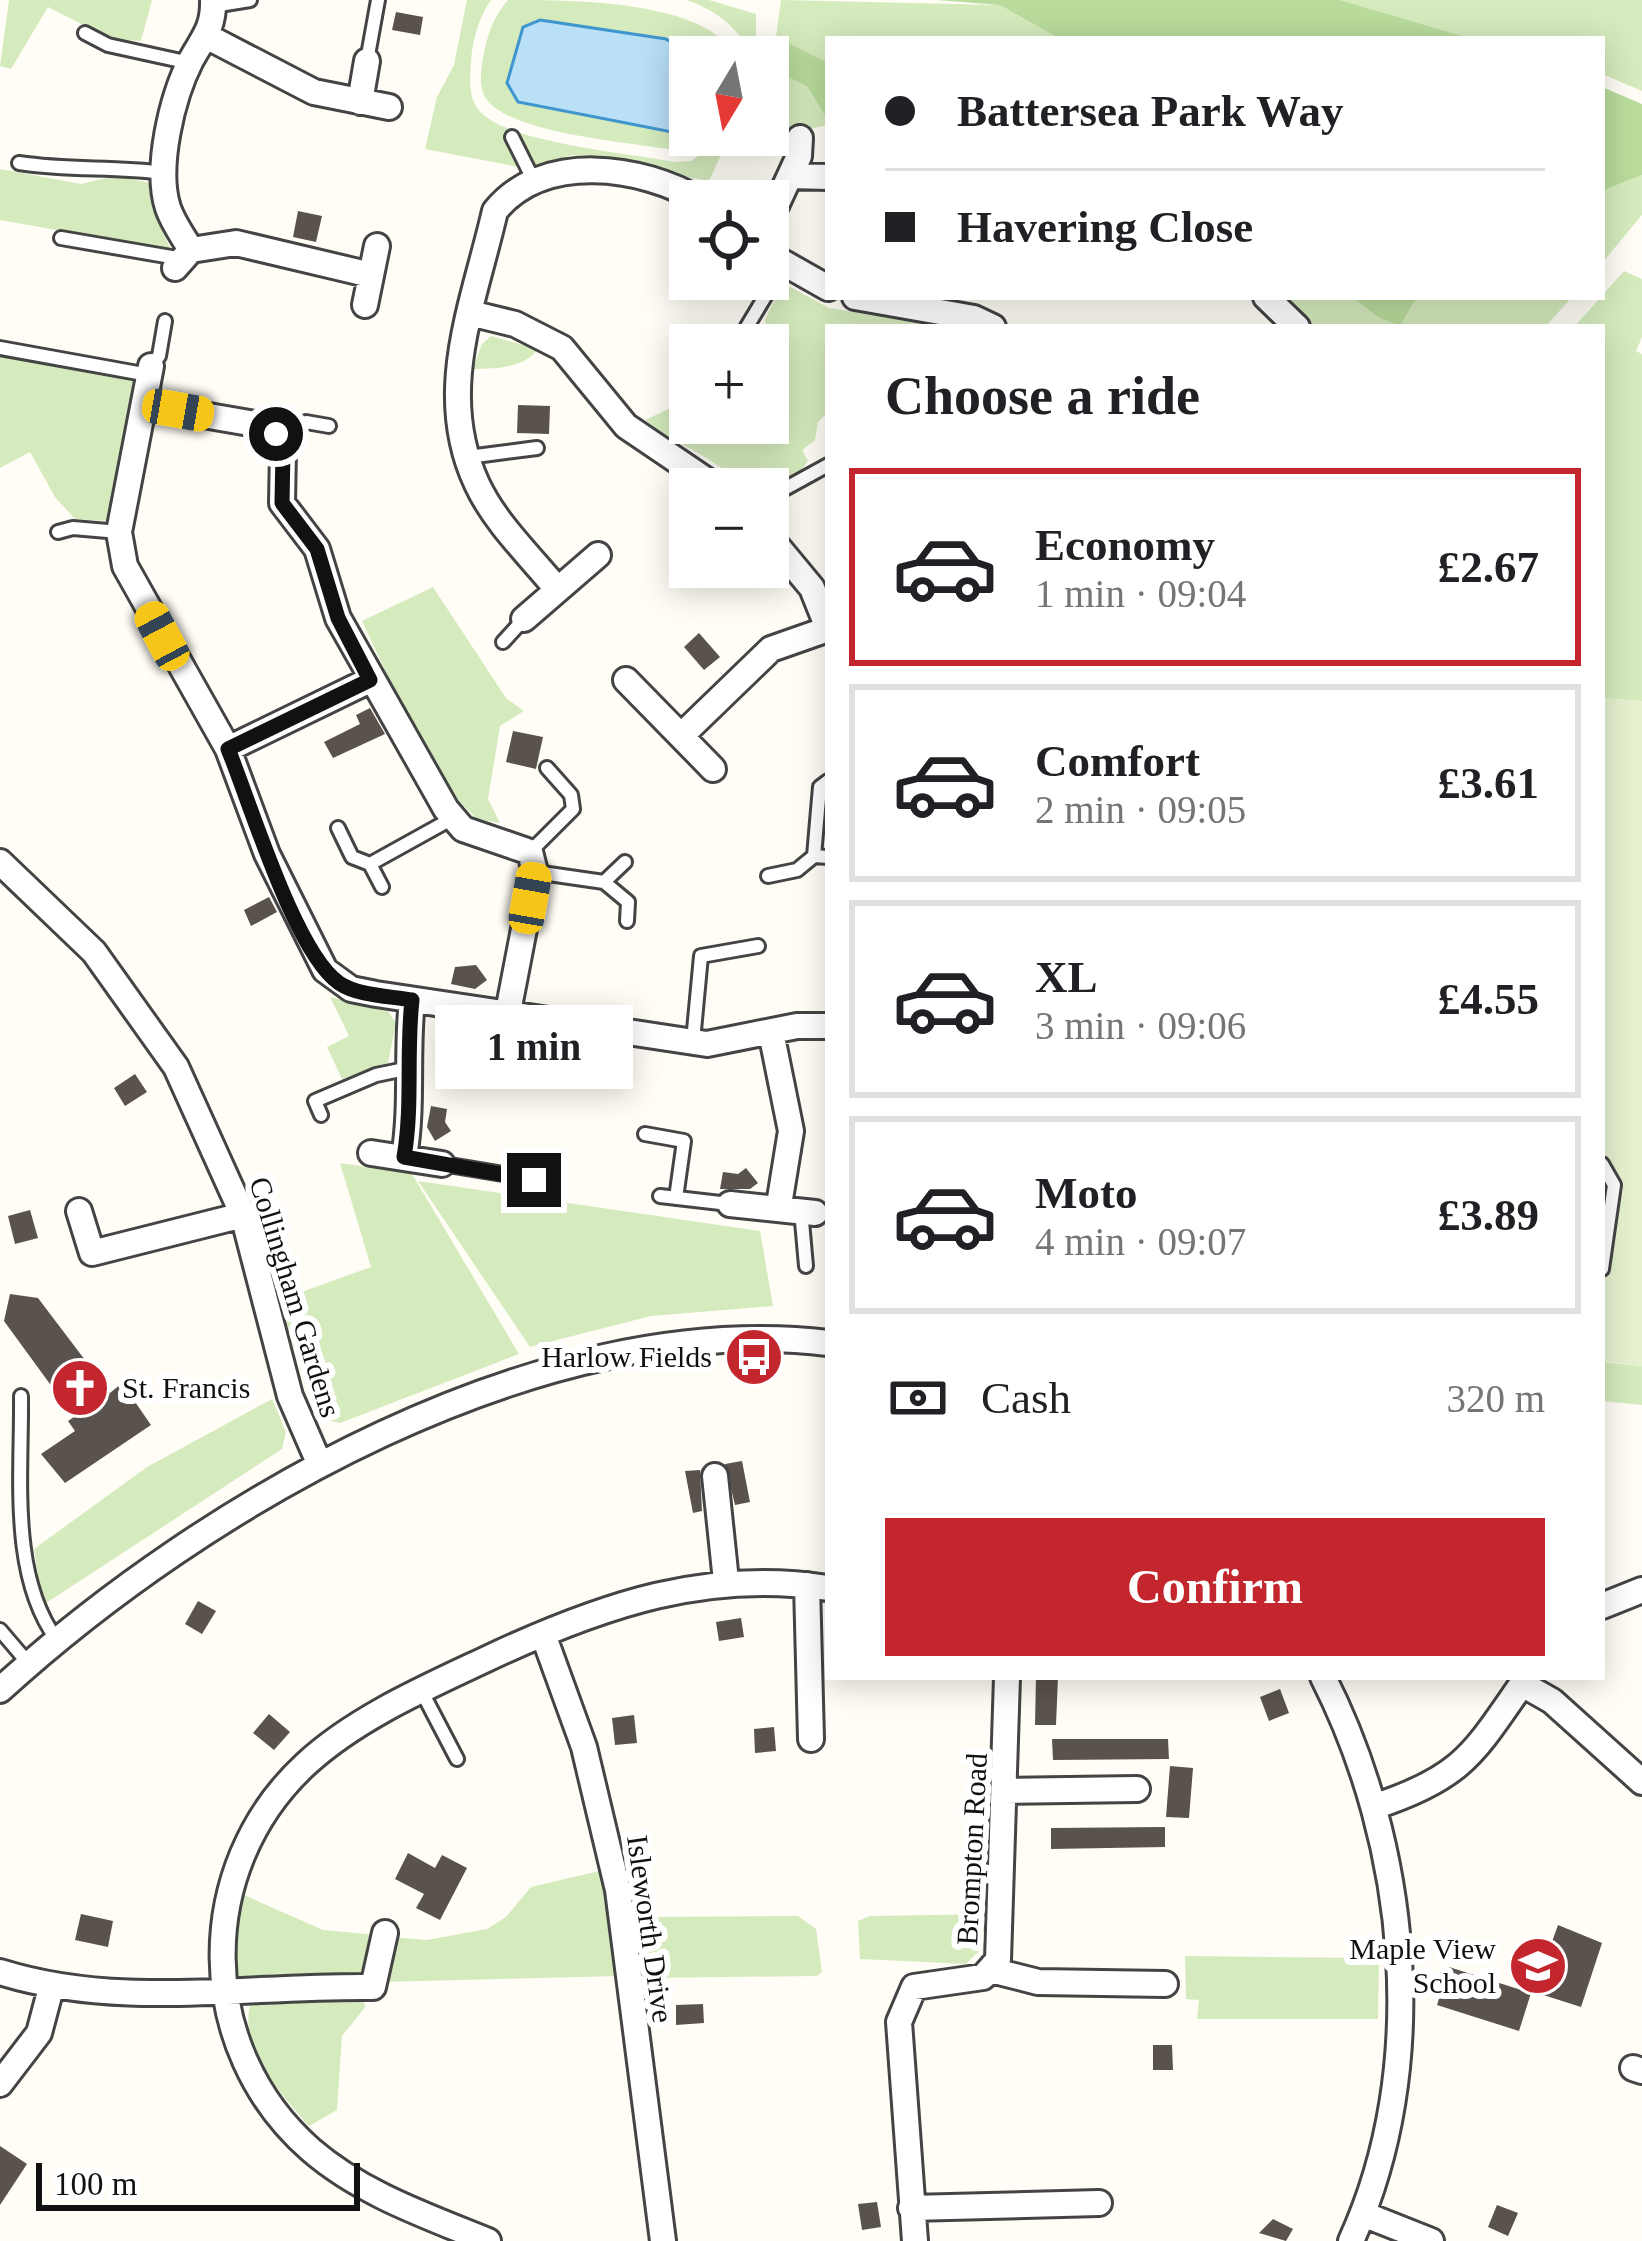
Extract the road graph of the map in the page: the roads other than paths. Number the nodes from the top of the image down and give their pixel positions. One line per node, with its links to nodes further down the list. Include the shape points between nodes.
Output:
1 (250, 0): 3 (lane)
2 (378, 0): 6 (lane)
3 (213, 3): 5 (street)
4 (85, 33): 7 (lane)
5 (208, 37): 7 (street); 8 (street, via 314,92)
6 (367, 61): 8 (street)
7 (190, 63): 13 (street)
8 (360, 102): 9 (street)
9 (389, 107)
10 (512, 137): 17 (lane)
11 (800, 138): 14 (street)
12 (19, 163): 13 (lane)
13 (164, 173): 21 (street)
14 (790, 176): 15 (street); 16 (street)
15 (825, 177)
16 (788, 180)
17 (533, 181): 18 (street, via 575,169); 28 (street, via 494,211)
18 (669, 187)
19 (62, 238): 21 (lane)
20 (377, 246): 23 (street)
21 (183, 259): 23 (street, via 236,243)
22 (789, 267): 24 (street)
23 (370, 275): 27 (street)
24 (825, 286)
25 (873, 300): 29 (street)
26 (1269, 300): 31 (street)
27 (365, 305)
28 (470, 313): 38 (street, via 455,382); 40 (street, via 562,348 626,425)
29 (972, 317)
30 (165, 321): 33 (lane)
31 (1294, 324)
32 (0, 348): 33 (lane)
33 (150, 370): 34 (street)
34 (145, 405): 36 (street); 43 (street)
35 (329, 426): 36 (lane, via 306,422)
36 (276, 434): 51 (street, via 282,503 317,549 338,618)
37 (537, 448): 38 (lane)
38 (468, 458): 46 (street, via 489,504)
39 (825, 467): 41 (lane)
40 (688, 468)
41 (789, 486)
42 (58, 532): 43 (lane)
43 (119, 532): 54 (street, via 125,566)
44 (598, 555): 46 (street)
45 (789, 560): 48 (street)
46 (557, 589): 47 (street)
47 (524, 619): 50 (lane)
48 (825, 621)
49 (825, 630): 53 (street, via 771,650)
50 (503, 641)
51 (370, 680): 54 (street); 58 (street)
52 (626, 680): 53 (street)
53 (682, 735): 56 (street)
54 (228, 749): 70 (street, via 267,854 325,970 351,989)
55 (547, 768): 61 (lane, via 573,809)
56 (713, 769)
57 (825, 783): 60 (lane)
58 (453, 818): 61 (street); 63 (lane)
59 (338, 828): 63 (lane, via 352,857)
60 (821, 857): 65 (lane)
61 (533, 862): 66 (lane); 71 (street)
62 (625, 862): 66 (lane)
63 (370, 864): 67 (lane)
64 (2, 868): 88 (street, Collingham Gardens, via 94,952 150,1026)
65 (767, 876)
66 (604, 882): 68 (lane, via 628,902)
67 (382, 886)
68 (627, 921)
69 (758, 946): 74 (lane, via 701,956)
70 (412, 1000): 71 (street); 75 (street)
71 (508, 1012): 74 (street)
72 (825, 1026): 73 (street)
73 (771, 1032): 74 (street); 86 (street)
74 (693, 1043)
75 (405, 1069): 76 (lane, via 315,1102); 79 (street)
76 (321, 1114)
77 (645, 1134): 84 (lane, via 684,1141)
78 (371, 1153): 79 (street)
79 (404, 1157): 80 (street)
80 (442, 1164): 82 (lane)
81 (1605, 1169): 89 (lane, via 1614,1185)
82 (534, 1180)
83 (661, 1196): 84 (lane)
84 (676, 1198): 85 (lane)
85 (730, 1204): 86 (street)
86 (798, 1209): 90 (lane)
87 (79, 1211): 88 (street, via 92,1253)
88 (243, 1215): 93 (street, Collingham Gardens, via 290,1396)
89 (1605, 1248)
90 (806, 1266)
91 (825, 1343): 93 (street, via 706,1340 603,1356 460,1404)
92 (21, 1396): 101 (lane, via 31,1589)
93 (320, 1465): 101 (street, via 188,1542)
94 (715, 1476): 95 (street)
95 (726, 1582): 96 (street); 100 (street, via 684,1586)
96 (818, 1586): 108 (street)
97 (1642, 1590): 98 (street)
98 (1605, 1605)
99 (0, 1630): 102 (lane)
100 (543, 1634): 107 (street); 125 (street, Isleworth Drive, via 584,1748 618,1890)
101 (57, 1640): 102 (street)
102 (29, 1664): 106 (street)
103 (1007, 1680): 112 (street, Brompton Road)
104 (1324, 1680): 113 (street)
105 (1524, 1681): 110 (street); 113 (street, via 1449,1776)
106 (0, 1690)
107 (422, 1692): 109 (lane); 119 (street, via 309,1760 266,1808 225,1904)
108 (812, 1739)
109 (457, 1759)
110 (1642, 1782)
111 (1137, 1789): 112 (street)
112 (1005, 1791): 115 (street, Brompton Road, via 1002,1922)
113 (1376, 1806): 123 (street, via 1391,1886 1398,2022)
114 (386, 1933): 119 (street, via 373,1987)
115 (991, 1970): 117 (street, via 1038,1982); 122 (street, Brompton Road, via 922,1983 902,2010)
116 (0, 1972): 118 (street)
117 (1165, 1984)
118 (50, 1988): 119 (street, via 150,1995); 120 (street, via 39,2032)
119 (224, 1989): 124 (street, via 260,2093 312,2150 367,2188)
120 (0, 2084)
121 (1099, 2203): 122 (street)
122 (911, 2208): 126 (street, Brompton Road)
123 (1363, 2214): 127 (street); 128 (street)
124 (488, 2241)
125 (663, 2241)
126 (915, 2241)
127 (1351, 2241)
128 (1431, 2241)

